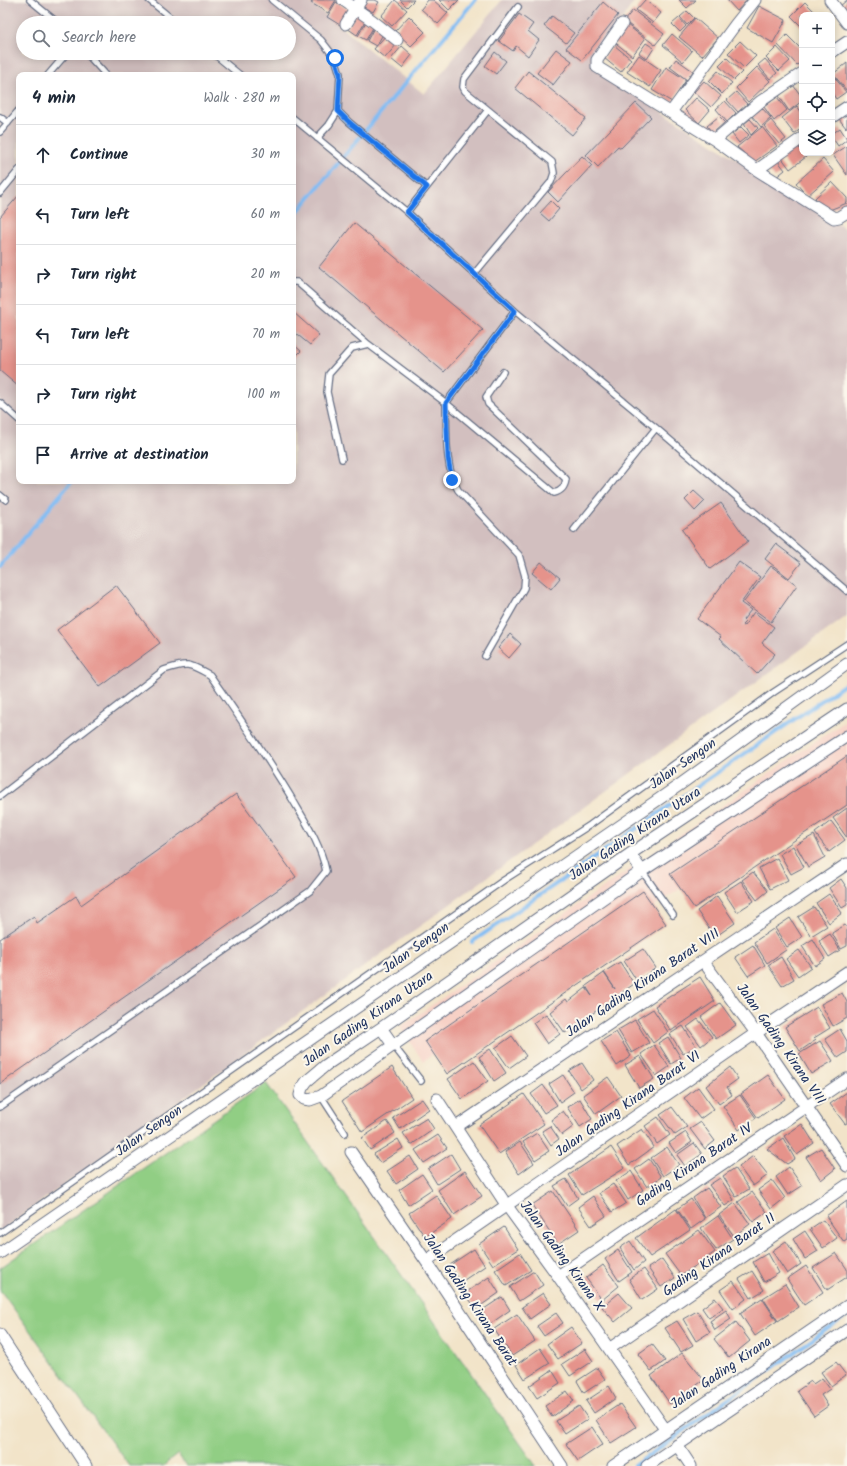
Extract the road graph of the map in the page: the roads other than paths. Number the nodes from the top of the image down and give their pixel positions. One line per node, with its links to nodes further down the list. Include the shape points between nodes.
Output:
1 (30, 0): 9 (lane)
2 (150, 0): 10 (lane)
3 (272, 0): 11 (lane)
4 (342, 0): 7 (street)
5 (755, 0): 29 (street)
6 (830, 0): 13 (street)
7 (358, 4): 14 (street); 16 (street)
8 (518, 6): 27 (lane, via 464,79 465,91)
9 (49, 16)
10 (169, 16)
11 (292, 16)
12 (296, 20): 28 (lane, via 321,40 335,58 340,74)
13 (847, 23)
14 (346, 24)
15 (622, 24): 29 (street, via 596,65)
16 (397, 40)
17 (847, 42): 18 (street)
18 (835, 50)
19 (61, 60): 22 (lane)
20 (92, 60): 23 (lane)
21 (222, 60): 24 (lane)
22 (51, 72)
23 (103, 72)
24 (236, 72)
25 (799, 75): 37 (street, via 761,101)
26 (847, 107): 31 (street)
27 (488, 110): 41 (lane); 45 (lane, via 552,162 554,173 551,182)
28 (338, 111): 36 (lane); 41 (lane)
29 (671, 112): 37 (street)
30 (16, 114): 34 (lane)
31 (835, 115)
32 (0, 117): 34 (lane)
33 (296, 121): 36 (lane)
34 (8, 123): 35 (lane)
35 (0, 132)
36 (319, 140): 43 (lane)
37 (715, 140): 39 (street)
38 (799, 140): 39 (street)
39 (757, 170): 44 (street, via 834,218)
40 (16, 174): 42 (lane)
41 (427, 187): 43 (lane)
42 (0, 193)
43 (407, 212): 45 (lane)
44 (847, 212)
45 (474, 274): 47 (lane)
46 (296, 282): 48 (lane)
47 (515, 311): 50 (lane); 53 (lane)
48 (368, 344): 50 (lane); 54 (lane, via 352,348 329,374 327,392)
49 (503, 372): 50 (lane, via 486,397 488,404 566,479 560,492 554,493)
50 (446, 403): 60 (lane, via 448,458 452,480 458,490 519,555 525,576 524,588)
51 (0, 404): 52 (lane)
52 (16, 417)
53 (656, 428): 57 (lane); 58 (lane)
54 (342, 459)
55 (0, 495): 56 (lane)
56 (6, 500)
57 (574, 530)
58 (847, 591)
59 (847, 644): 86 (lane, via 774,692 590,825 504,880)
60 (485, 656)
61 (847, 664): 87 (street, Jalan Sengon, via 678,786)
62 (847, 710): 65 (street, Jalan Gading Kirana Utara)
63 (847, 736): 67 (street)
64 (0, 796): 78 (lane, via 164,670 182,664 194,666 210,675 277,774 308,826 323,856 326,871 310,891)
65 (630, 854): 67 (street); 71 (street, Jalan Gading Kirana Utara)
66 (847, 864): 69 (street, Jalan Gading Kirana Barat VIII)
67 (642, 872): 68 (lane); 73 (street)
68 (673, 916)
69 (703, 961): 72 (street, Jalan Gading Kirana VIII); 80 (street, Jalan Gading Kirana Barat VIII)
70 (847, 972): 72 (street, Jalan Gading Kirana Barat VI)
71 (381, 1028): 73 (street); 76 (street, Jalan Gading Kirana Utara, via 326,1064 302,1088 300,1095 310,1100)
72 (756, 1033): 79 (street, Jalan Gading Kirana VIII); 85 (street, Jalan Gading Kirana Barat VI)
73 (393, 1045): 75 (lane); 76 (street)
74 (847, 1079): 79 (street, Gading Kirana Barat IV)
75 (421, 1081)
76 (321, 1096): 81 (lane)
77 (437, 1099): 80 (street, Jalan Gading Kirana X)
78 (0, 1106)
79 (806, 1106): 83 (street, Jalan Gading Kirana VIII); 89 (street, Gading Kirana Barat IV)
80 (456, 1127): 85 (street, Jalan Gading Kirana X)
81 (345, 1133)
82 (351, 1152): 88 (street, Jalan Gading Kirana Barat)
83 (847, 1166)
84 (847, 1185): 93 (street, Gading Kirana Barat II)
85 (507, 1206): 88 (street, Jalan Gading Kirana Barat VI); 89 (street, Jalan Gading Kirana X)
86 (0, 1233)
87 (0, 1253)
88 (426, 1261): 97 (street, Jalan Gading Kirana Barat)
89 (558, 1276): 93 (street, Jalan Gading Kirana X)
90 (847, 1306): 94 (street, Jalan Gading Kirana)
91 (847, 1330): 95 (street)
92 (0, 1335): 96 (street)
93 (609, 1349): 94 (street, Jalan Gading Kirana X)
94 (665, 1429): 98 (street, Jalan Gading Kirana)
95 (677, 1445): 99 (street); 100 (street)
96 (86, 1466)
97 (562, 1466)
98 (613, 1466)
99 (647, 1466)
100 (690, 1466)

